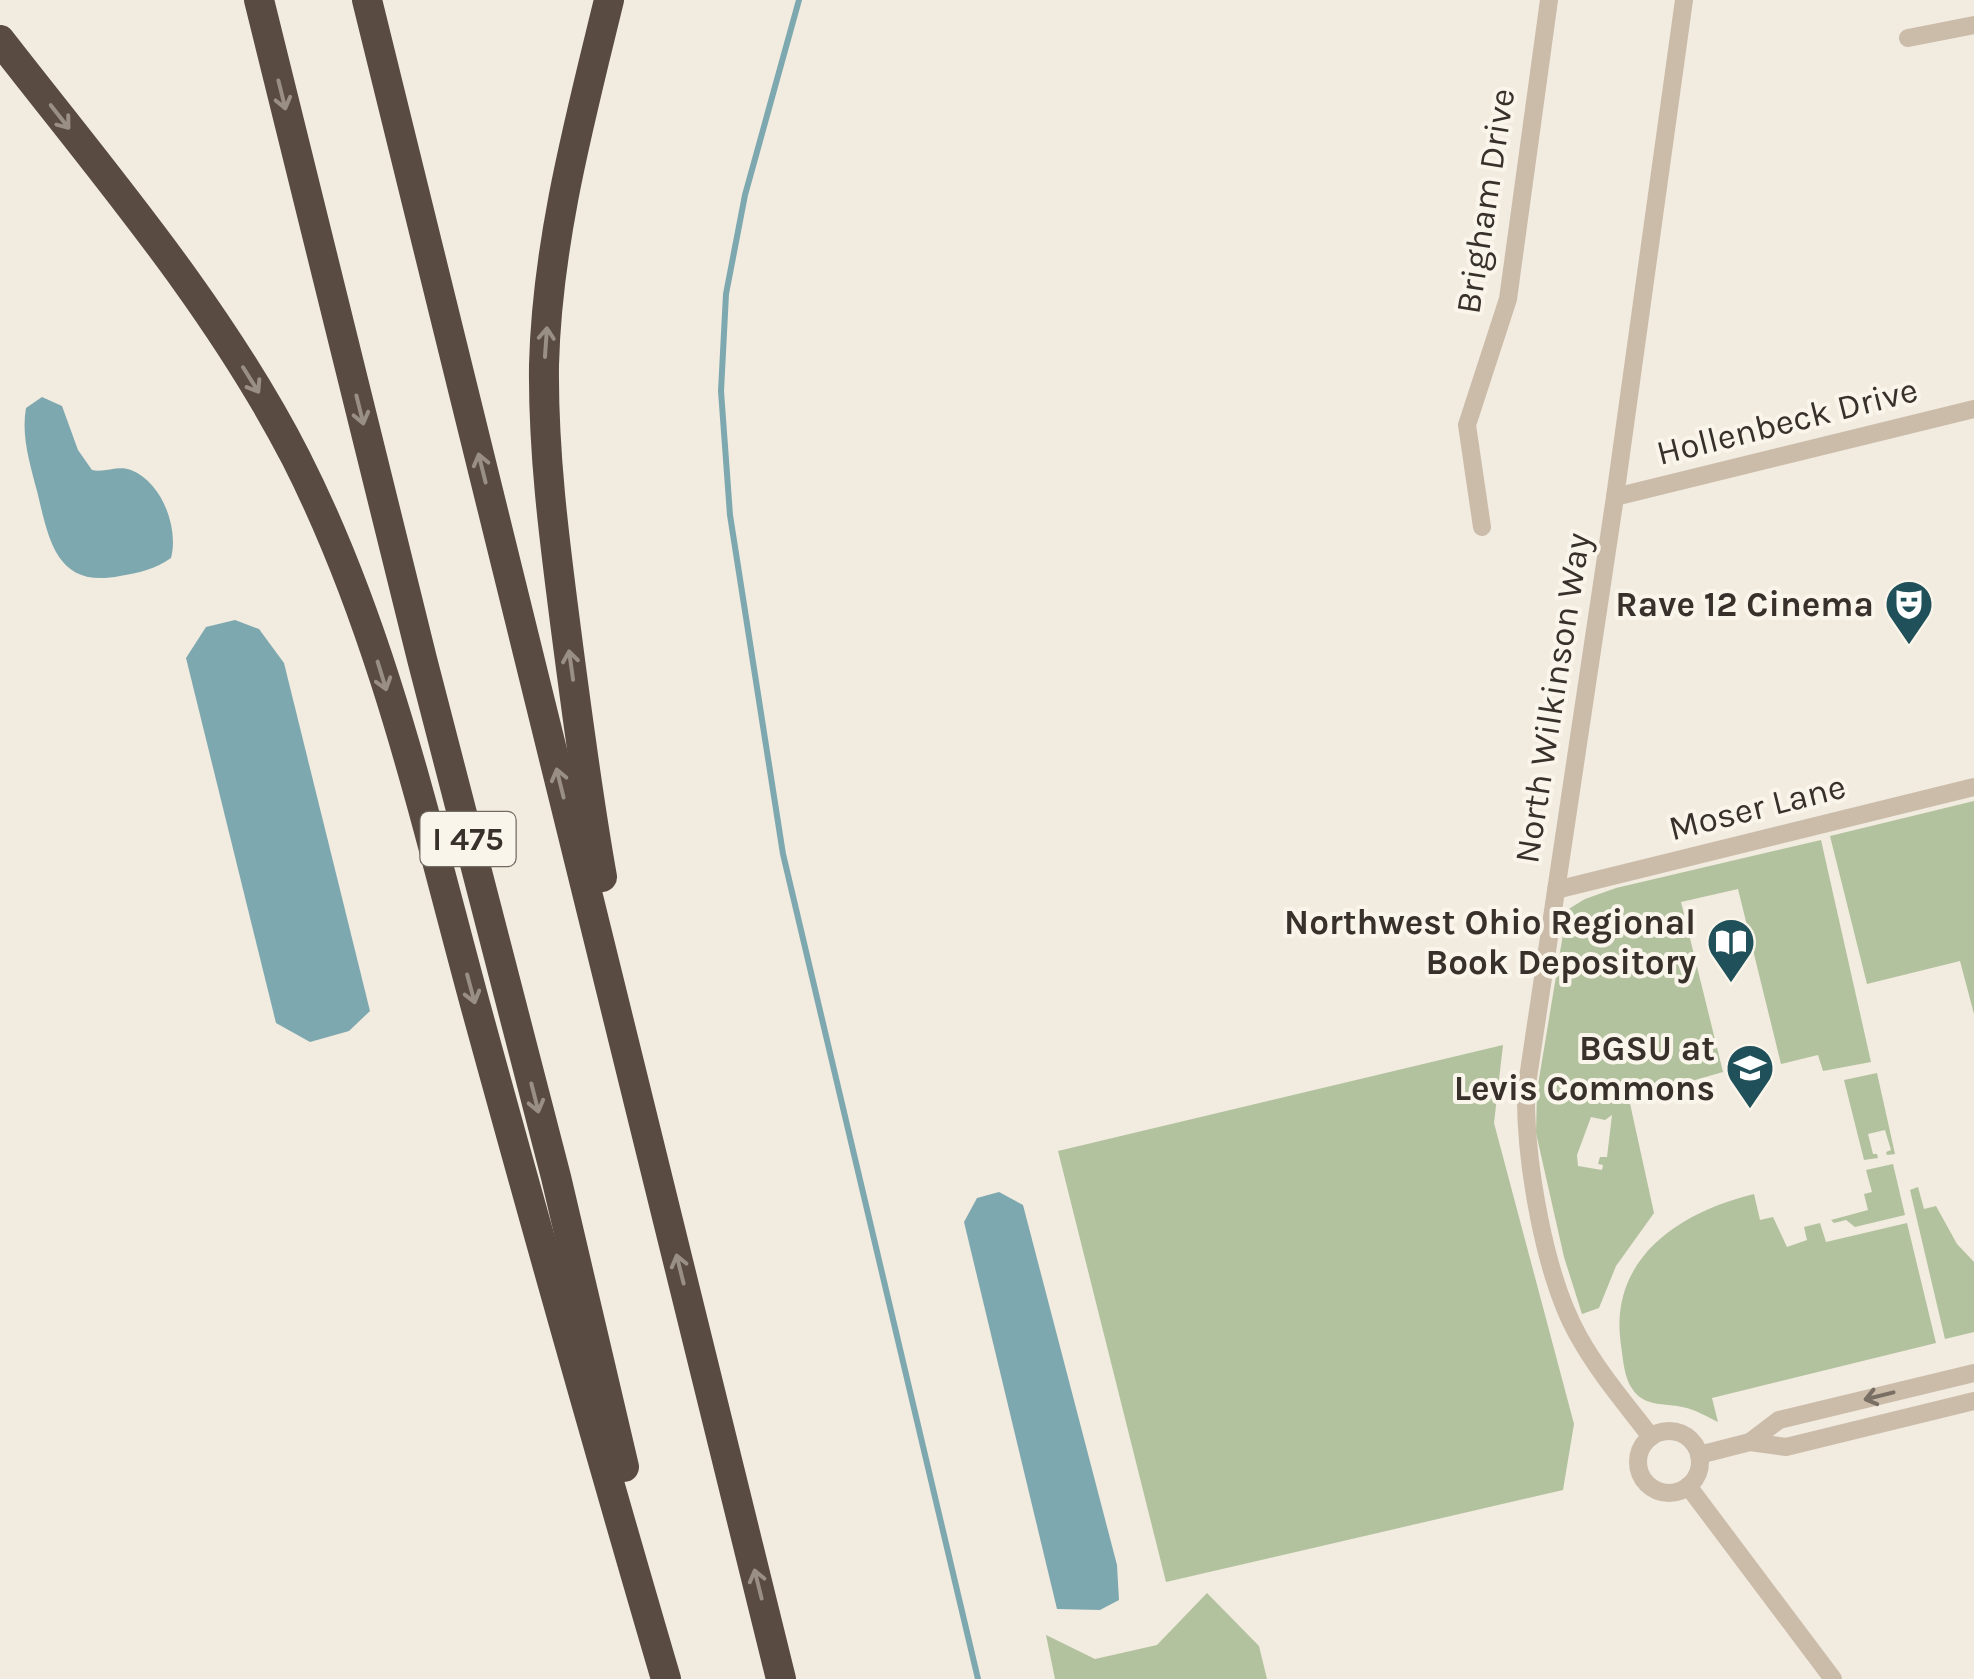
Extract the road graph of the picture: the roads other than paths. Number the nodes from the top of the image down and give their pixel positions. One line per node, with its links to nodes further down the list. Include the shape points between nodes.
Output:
1 (259, 0): 22 (highway, I 475, one-way to 22)
2 (366, 0): 14 (highway, I 475, one-way to 2)
3 (609, 0): 14 (highway, one-way to 3, via 595,837 546,446 550,284)
4 (1549, 0): 11 (street, Brigham Drive, via 1508,298 1467,424)
5 (1684, 0): 10 (street, North Wilkinson Way)
6 (1974, 25): 7 (street)
7 (1908, 38)
8 (0, 40): 21 (highway, one-way to 21, via 202,306 256,387 330,531 380,668)
9 (1974, 409): 10 (street, Hollenbeck Drive)
10 (1615, 497): 13 (street, North Wilkinson Way)
11 (1482, 526)
12 (1974, 787): 13 (street, Moser Lane)
13 (1556, 890): 17 (street, North Wilkinson Way, via 1526,1090 1530,1168 1563,1304 1596,1364)
14 (657, 1175): 23 (highway, I 475, one-way to 14)
15 (1974, 1373): 18 (street, one-way to 18, via 1779,1420)
16 (1974, 1401): 18 (street, via 1786,1447)
17 (1651, 1437): 19 (street, via 1682,1434); 20 (street, via 1638,1457 1644,1480 1665,1492)
18 (1750, 1442): 19 (street)
19 (1698, 1455): 20 (street, via 1698,1472)
20 (1688, 1486): 24 (street)
21 (666, 1679)
22 (676, 1679)
23 (781, 1679)
24 (1834, 1679)

